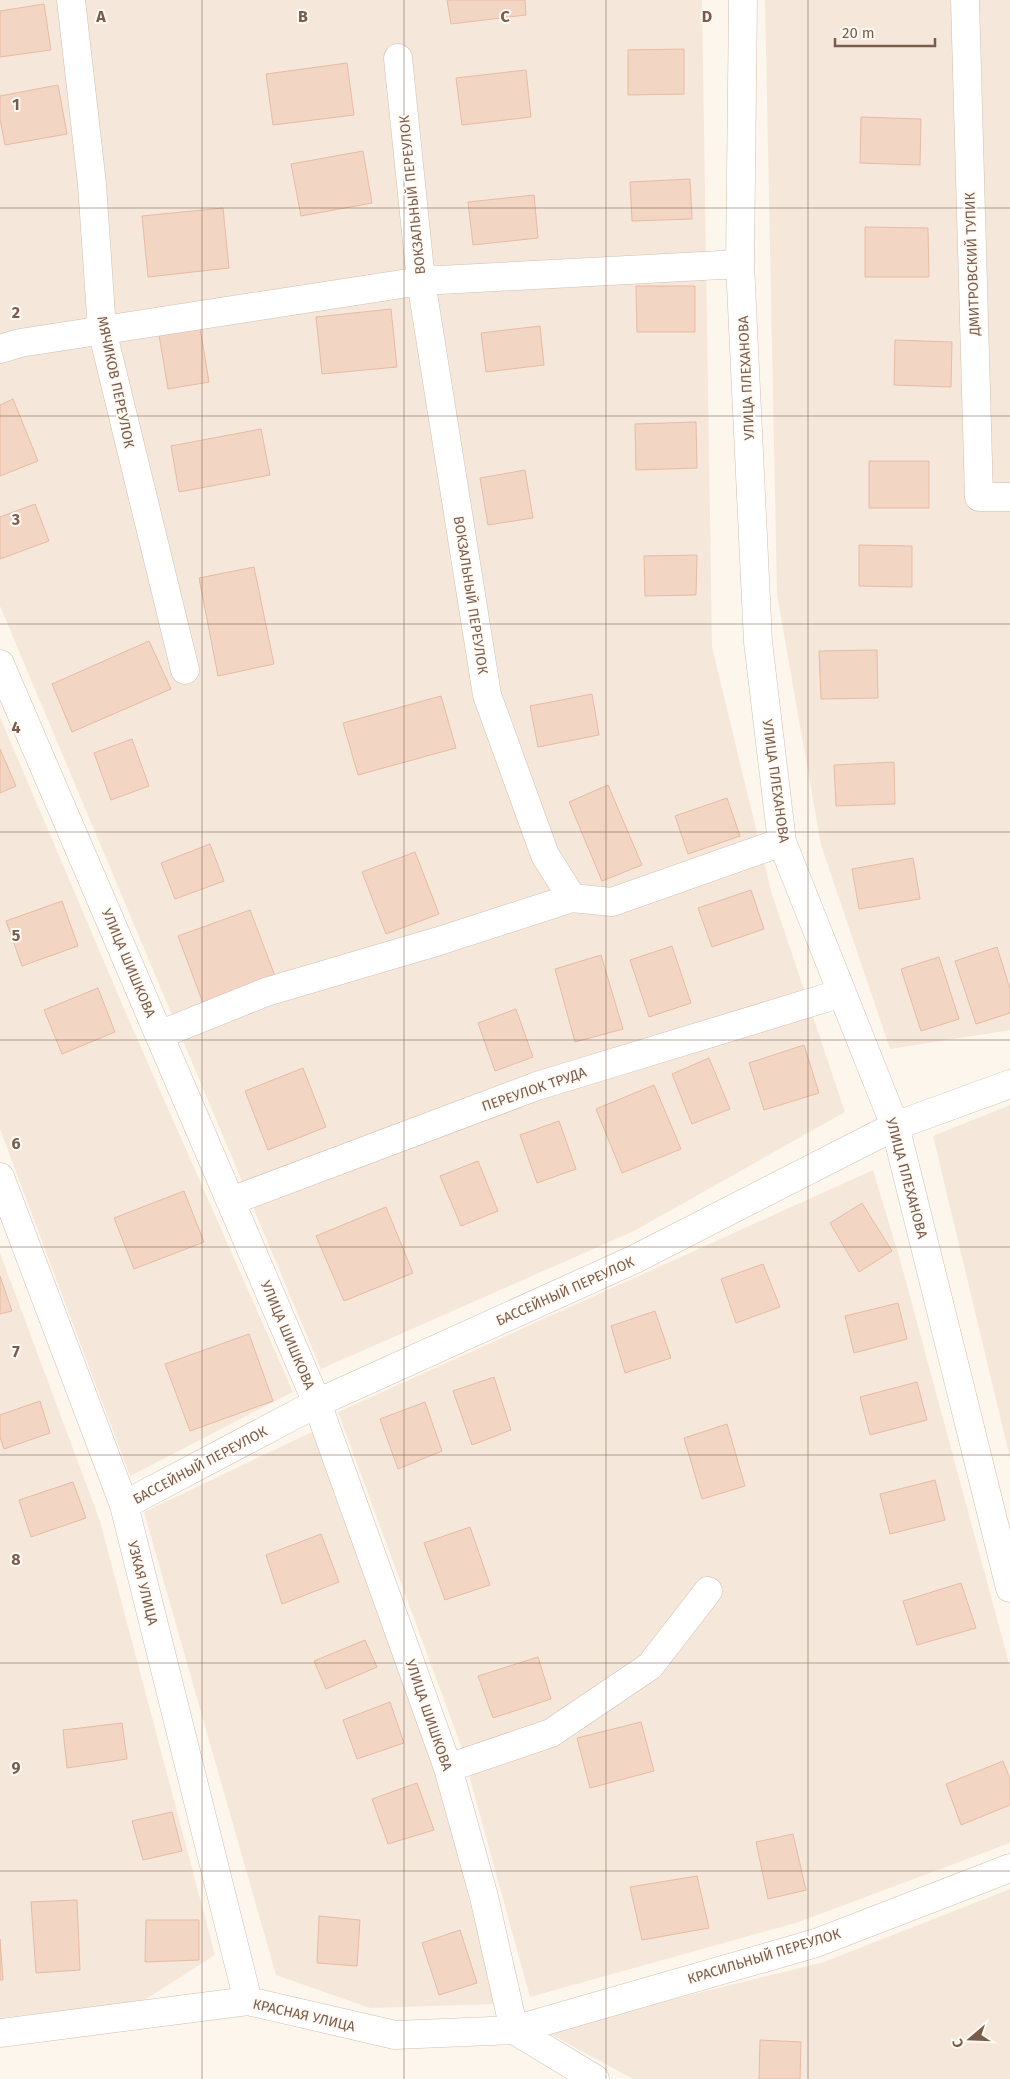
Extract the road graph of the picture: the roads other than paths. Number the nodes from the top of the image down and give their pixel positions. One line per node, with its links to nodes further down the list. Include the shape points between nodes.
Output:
1 (71, 0): 7 (street, МЯЧИКОВ ПЕРЕУЛОК, via 92,184)
2 (743, 0): 5 (street, УЛИЦА ПЛЕХАНОВА)
3 (965, 0): 9 (street, ДМИТРОВСКИЙ ТУПИК, via 979,497)
4 (398, 58): 6 (street, ВОКЗАЛЬНЫЙ ПЕРЕУЛОК)
5 (740, 264): 6 (street); 12 (street, УЛИЦА ПЛЕХАНОВА, via 758,642)
6 (421, 281): 7 (street); 13 (street, ВОКЗАЛЬНЫЙ ПЕРЕУЛОК, via 487,695 545,855)
7 (102, 330): 8 (street); 11 (street, МЯЧИКОВ ПЕРЕУЛОК)
8 (0, 349)
9 (1010, 498)
10 (0, 664): 15 (street, УЛИЦА ШИШКОВА)
11 (185, 670)
12 (782, 842): 13 (street, via 612,902); 14 (street, УЛИЦА ПЛЕХАНОВА)
13 (572, 898): 15 (street, via 266,992)
14 (842, 993): 17 (street, УЛИЦА ПЛЕХАНОВА); 19 (street, ПЕРЕУЛОК ТРУДА, via 537,1086)
15 (159, 1034): 19 (street, УЛИЦА ШИШКОВА)
16 (1010, 1084): 17 (street, БАССЕЙНЫЙ ПЕРЕУЛОК)
17 (895, 1126): 20 (street, БАССЕЙНЫЙ ПЕРЕУЛОК, via 635,1259); 22 (street, УЛИЦА ПЛЕХАНОВА)
18 (0, 1177): 21 (street, УЗКАЯ УЛИЦА)
19 (231, 1201): 20 (street, УЛИЦА ШИШКОВА)
20 (318, 1403): 21 (street, БАССЕЙНЫЙ ПЕРЕУЛОК); 24 (street, УЛИЦА ШИШКОВА)
21 (124, 1505): 26 (street, УЗКАЯ УЛИЦА)
22 (1010, 1588)
23 (708, 1591): 24 (street, via 650,1666 551,1733)
24 (448, 1768): 27 (street, УЛИЦА ШИШКОВА, via 484,1897)
25 (1010, 1868): 27 (street, КРАСИЛЬНЫЙ ПЕРЕУЛОК, via 816,1943)
26 (248, 2001): 27 (street, КРАСНАЯ УЛИЦА, via 395,2035); 28 (street, КРАСНАЯ УЛИЦА)
27 (514, 2030): 29 (street)
28 (0, 2033)
29 (595, 2079)

